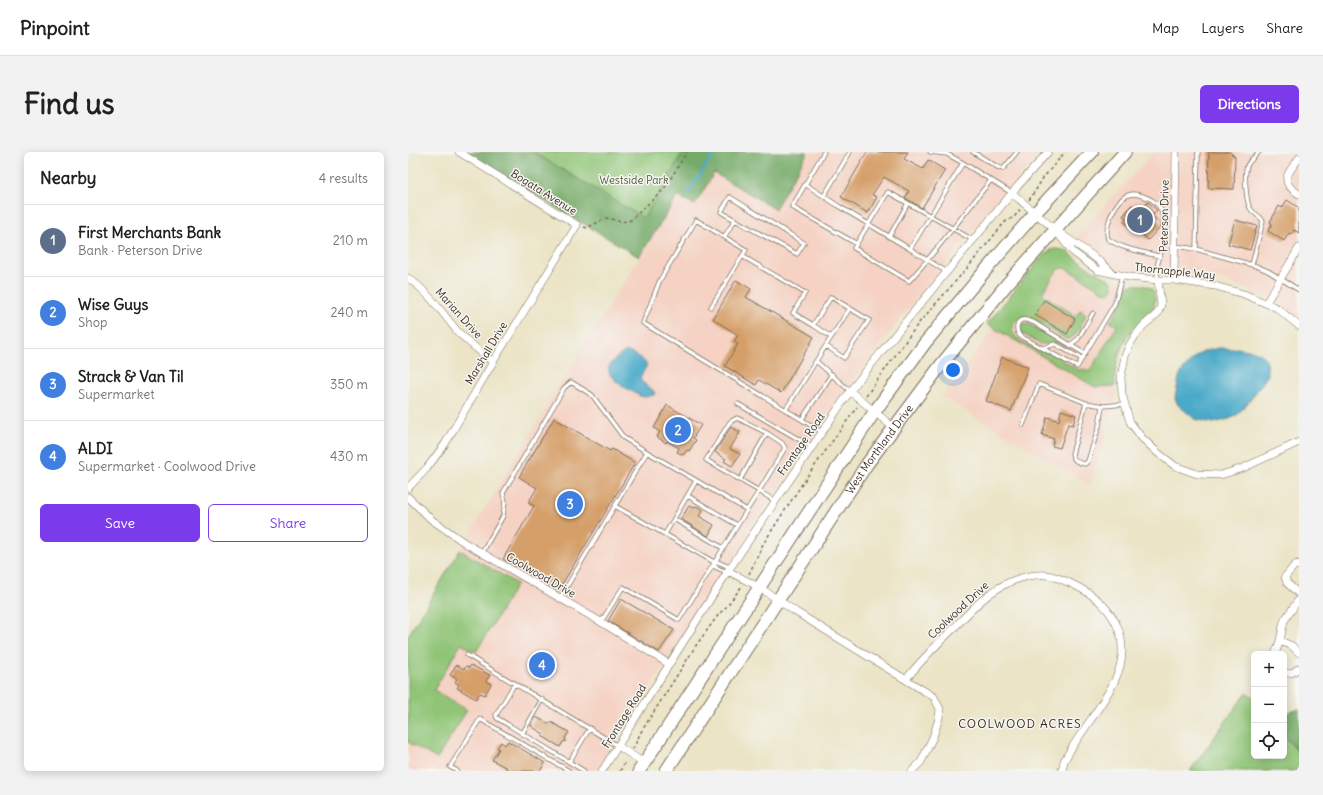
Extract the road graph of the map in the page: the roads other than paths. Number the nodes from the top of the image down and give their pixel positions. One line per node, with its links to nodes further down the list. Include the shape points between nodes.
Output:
1 (459, 152): 26 (street, Bogata Avenue)
2 (824, 152): 17 (lane)
3 (850, 152): 20 (lane)
4 (930, 152): 14 (lane, via 946,154)
5 (973, 152): 6 (lane, via 1003,169)
6 (1017, 152)
7 (1048, 152): 18 (street, Frontage Road)
8 (1092, 152): 22 (highway, West Morthland Drive)
9 (1125, 152): 28 (highway, West Morthland Drive)
10 (1176, 152): 33 (street, Peterson Drive)
11 (1198, 152): 36 (lane)
12 (1259, 152): 40 (lane, via 1246,169 1248,206 1263,221)
13 (1299, 158): 15 (street)
14 (963, 163): 16 (lane); 23 (lane)
15 (1297, 166): 19 (street, via 1286,178 1290,189)
16 (991, 180): 18 (lane); 27 (lane)
17 (806, 184): 20 (lane); 32 (lane, via 792,207)
18 (1012, 193): 22 (street, Thornapple Way); 31 (street, Frontage Road)
19 (1299, 194)
20 (824, 196): 25 (lane)
21 (908, 203): 23 (lane); 25 (lane, via 888,192); 30 (lane)
22 (1036, 212): 28 (street, Thornapple Way); 69 (highway, West Morthland Drive, via 925,343)
23 (930, 215): 27 (lane); 35 (lane)
24 (735, 220): 24 (lane, via 721,212 730,197 804,243 797,254); 29 (lane)
25 (869, 224): 30 (lane); 32 (lane)
26 (577, 225): 61 (street, Marshall Drive)
27 (953, 228): 31 (lane); 39 (lane)
28 (1055, 230): 42 (street, Thornapple Way, via 1080,246 1111,272); 72 (highway, West Morthland Drive, via 991,303)
29 (724, 237): 37 (lane, via 746,250); 68 (lane, via 696,220 660,280 643,323)
30 (889, 237): 35 (lane)
31 (973, 240): 41 (street, Frontage Road)
32 (857, 244): 39 (lane, via 854,248 909,282)
33 (1174, 246): 36 (lane); 46 (street, Peterson Drive)
34 (1299, 248): 44 (street)
35 (910, 249): 39 (lane)
36 (1196, 249): 40 (lane)
37 (742, 256): 49 (lane); 52 (lane, via 805,293 793,313)
38 (1159, 256): 38 (lane, via 1124,247 1108,239 1109,218 1124,199 1133,194 1149,198 1160,208 1164,223 1164,240); 45 (lane, via 1156,269)
39 (928, 260): 41 (lane)
40 (1252, 265): 44 (lane, via 1268,270)
41 (947, 272): 63 (street, Frontage Road)
42 (1122, 276): 45 (street, Thornapple Way); 58 (lane, via 1115,303)
43 (408, 278): 61 (street, Marian Drive, via 419,285 467,340)
44 (1280, 278): 47 (lane); 48 (street)
45 (1158, 280): 46 (street, Thornapple Way); 66 (street, via 1161,305 1158,313 1136,336 1122,366 1120,385)
46 (1174, 280): 48 (street, Thornapple Way, via 1215,286)
47 (1299, 290)
48 (1266, 303): 53 (street, Thornapple Way, via 1277,308)
49 (711, 308)
50 (850, 308): 52 (lane, via 831,297); 54 (lane); 56 (lane, via 869,320 844,358)
51 (1093, 313): 55 (lane, via 1078,339)
52 (813, 325): 54 (lane)
53 (1299, 326)
54 (831, 337): 56 (lane)
55 (1070, 345): 57 (lane, via 1022,320 1016,329 1017,333); 58 (lane)
56 (826, 346): 60 (lane)
57 (1043, 348): 59 (lane, via 1055,344); 59 (lane, via 1077,367)
58 (1085, 354): 59 (lane)
59 (1082, 359)
60 (816, 361): 62 (lane); 68 (lane)
61 (493, 362): 80 (street, Marshall Drive, via 445,444)
62 (832, 374): 63 (lane); 70 (lane)
63 (850, 391): 69 (street); 73 (street, Frontage Road)
64 (1086, 402): 67 (lane); 67 (lane, via 1072,454 1073,459 1079,463 1085,464 1088,461 1099,426); 71 (lane, via 1039,384)
65 (738, 404): 76 (lane)
66 (1125, 404): 67 (lane); 75 (street, via 1130,422 1142,438 1175,466 1197,474 1221,475)
67 (1102, 406)
68 (786, 409): 70 (lane)
69 (875, 411): 72 (street); 95 (highway, West Morthland Drive)
70 (802, 419): 73 (lane)
71 (1023, 425)
72 (894, 428): 99 (highway, West Morthland Drive, via 867,464)
73 (822, 432): 76 (street, Frontage Road)
74 (767, 434): 78 (lane); 78 (lane, via 737,418 730,422 706,460); 81 (lane, via 782,443 785,448)
75 (1299, 442)
76 (812, 447): 84 (street, Frontage Road)
77 (647, 452): 79 (lane); 85 (lane); 91 (lane, via 624,438 592,394 571,382 564,388 503,493 503,516)
78 (740, 480): 81 (lane)
79 (696, 481): 82 (lane); 86 (lane)
80 (408, 488)
81 (760, 491): 84 (lane); 86 (lane)
82 (688, 496): 87 (lane); 88 (lane)
83 (408, 497): 91 (street, Coolwood Drive, via 432,520)
84 (775, 501): 94 (street, Frontage Road)
85 (615, 506): 89 (lane); 97 (lane)
86 (747, 510): 88 (lane)
87 (674, 520): 89 (lane); 90 (lane)
88 (738, 525): 90 (lane)
89 (665, 534): 92 (lane)
90 (723, 548): 92 (lane)
91 (482, 554): 97 (street, Coolwood Drive)
92 (714, 562): 94 (lane, via 727,566); 100 (lane, via 679,620 623,587)
93 (1299, 566): 96 (street, via 1294,566 1285,577 1287,584)
94 (728, 571): 95 (street); 105 (street, Frontage Road)
95 (759, 587): 99 (street); 115 (highway, West Morthland Drive)
96 (1299, 594)
97 (559, 599): 100 (street, Coolwood Drive)
98 (1299, 599): 101 (street, via 1284,621)
99 (778, 600): 108 (street); 120 (highway, West Morthland Drive)
100 (601, 622): 105 (street, Coolwood Drive)
101 (1280, 641): 102 (street); 103 (street, via 1292,646)
102 (1276, 651)
103 (1299, 653)
104 (467, 655): 109 (lane)
105 (669, 664): 113 (street, Frontage Road)
106 (1299, 668): 107 (street)
107 (1287, 673)
108 (906, 678): 121 (street, via 934,697 940,709 933,737 921,762); 122 (street, Coolwood Drive, via 985,596 1003,585 1028,576 1048,575 1086,591 1106,608 1118,624 1122,654 1115,679 1064,761)
109 (515, 683): 110 (lane); 112 (lane, via 496,718)
110 (542, 699): 111 (lane); 112 (lane)
111 (590, 728): 113 (lane); 114 (lane)
112 (522, 734): 114 (lane)
113 (618, 746): 115 (street); 119 (street, Frontage Road)
114 (569, 762): 118 (lane)
115 (642, 767)
116 (457, 771): 117 (lane, via 450,767 480,719)
117 (569, 771)
118 (584, 771)
119 (602, 771)
120 (666, 771)
121 (912, 771)
122 (1062, 771)

